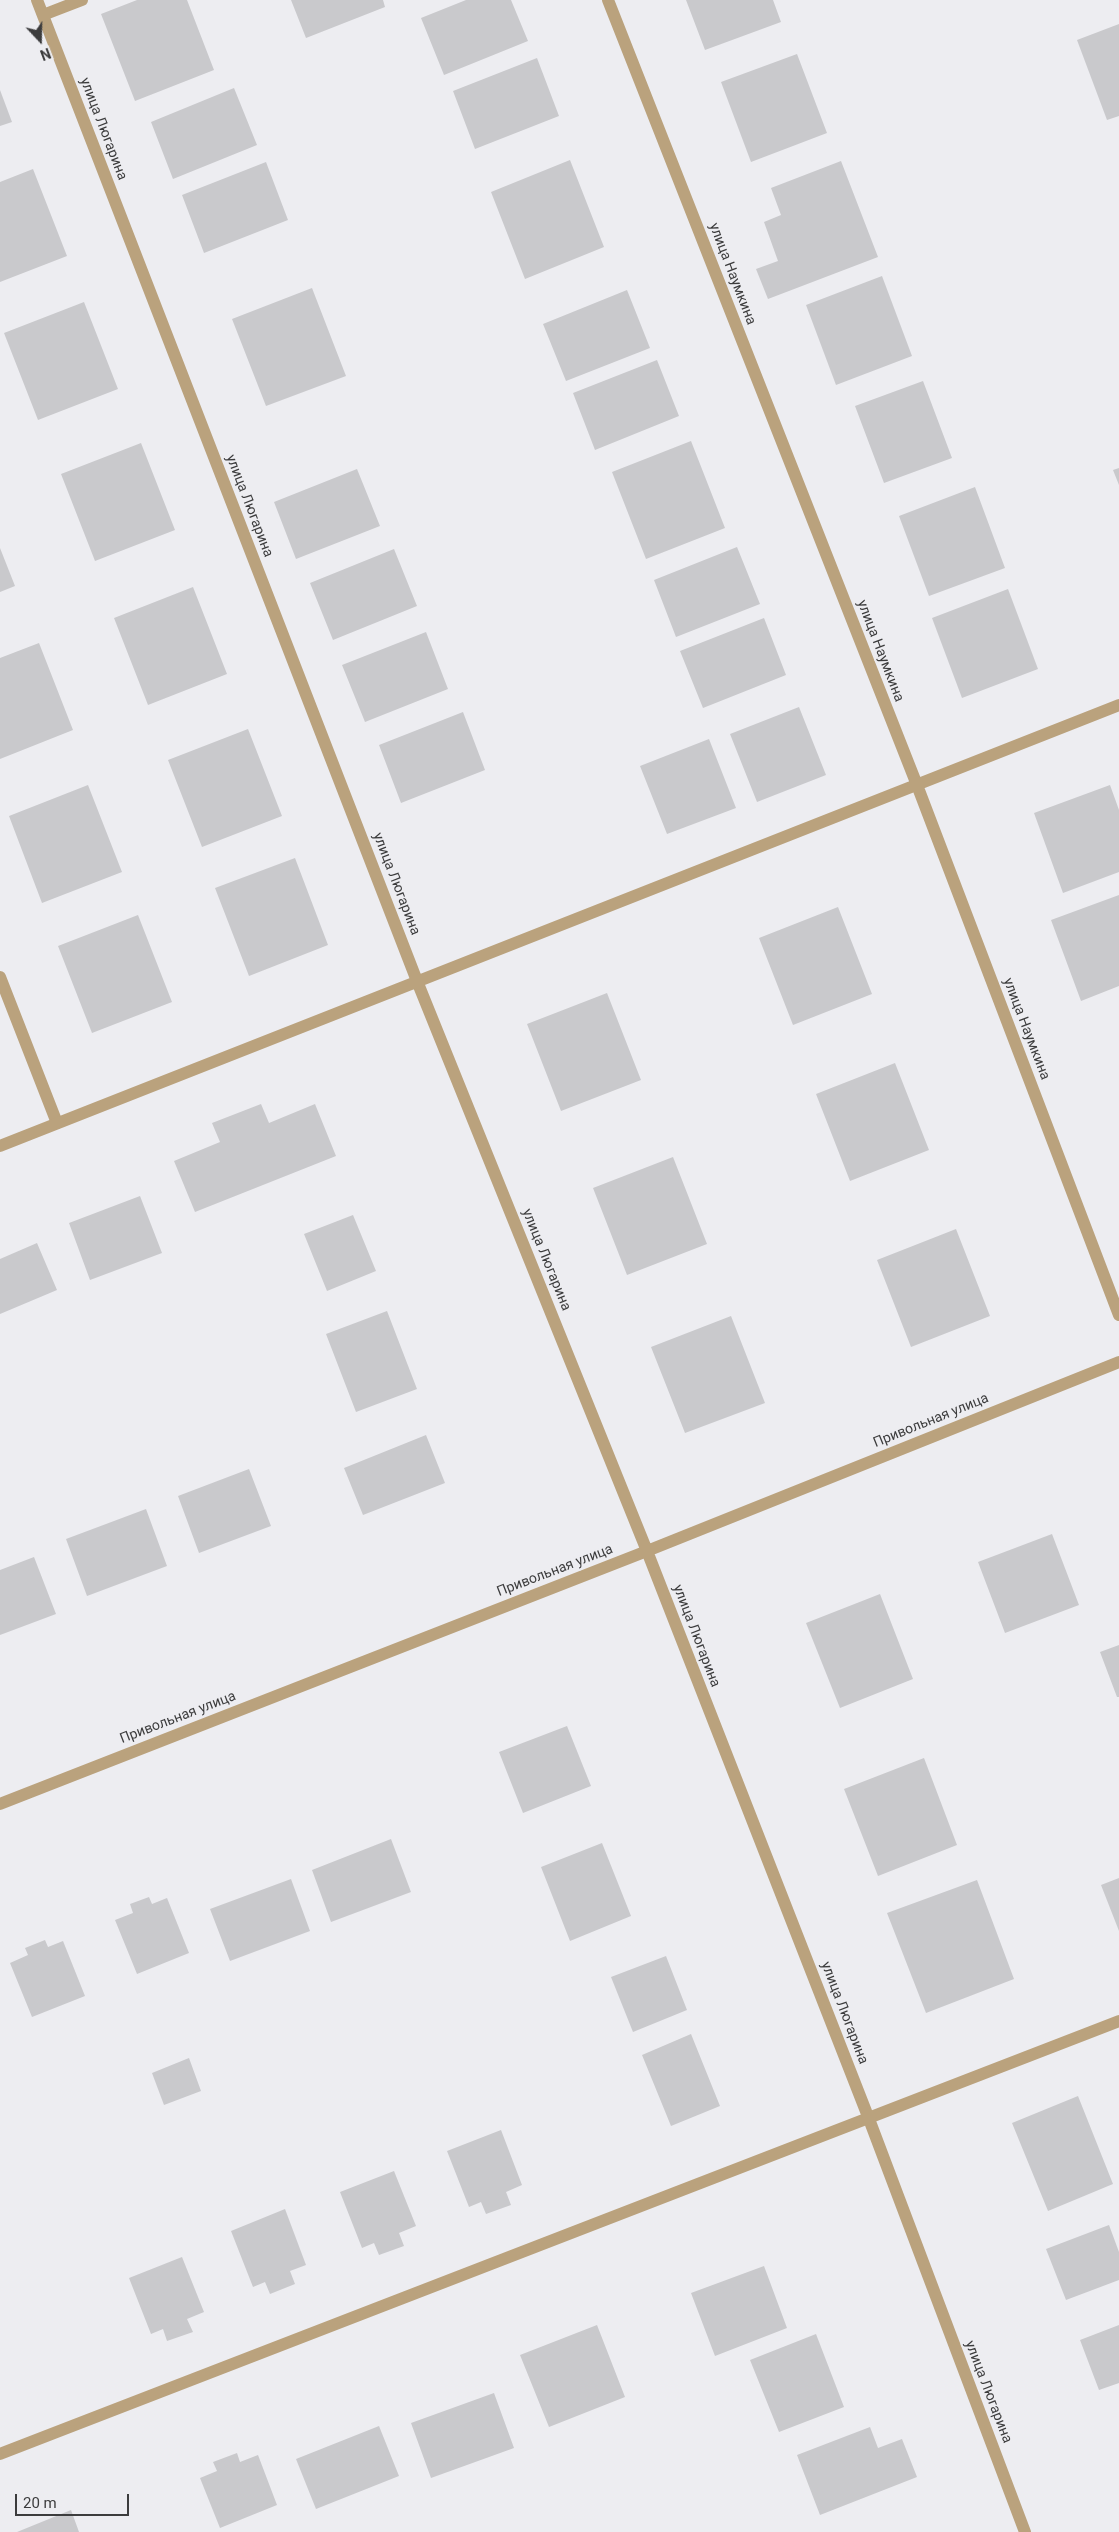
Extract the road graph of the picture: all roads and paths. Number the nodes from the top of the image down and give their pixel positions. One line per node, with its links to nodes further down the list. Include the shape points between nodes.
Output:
1 (37, 0): 4 (street, улица Люгарина)
2 (82, 0): 4 (street)
3 (608, 0): 6 (street, улица Наумкина)
4 (43, 15): 8 (street, улица Люгарина)
5 (1119, 705): 6 (street)
6 (917, 785): 8 (street); 11 (street, улица Наумкина)
7 (0, 977): 9 (street)
8 (418, 981): 9 (street); 13 (street, улица Люгарина)
9 (57, 1123): 10 (street)
10 (0, 1146)
11 (1119, 1315)
12 (1119, 1362): 13 (street, Привольная улица)
13 (647, 1551): 14 (street, Привольная улица); 16 (street, улица Люгарина)
14 (0, 1804)
15 (1119, 2021): 16 (street)
16 (869, 2119): 17 (street); 18 (street, улица Люгарина)
17 (0, 2454)
18 (1025, 2532)

